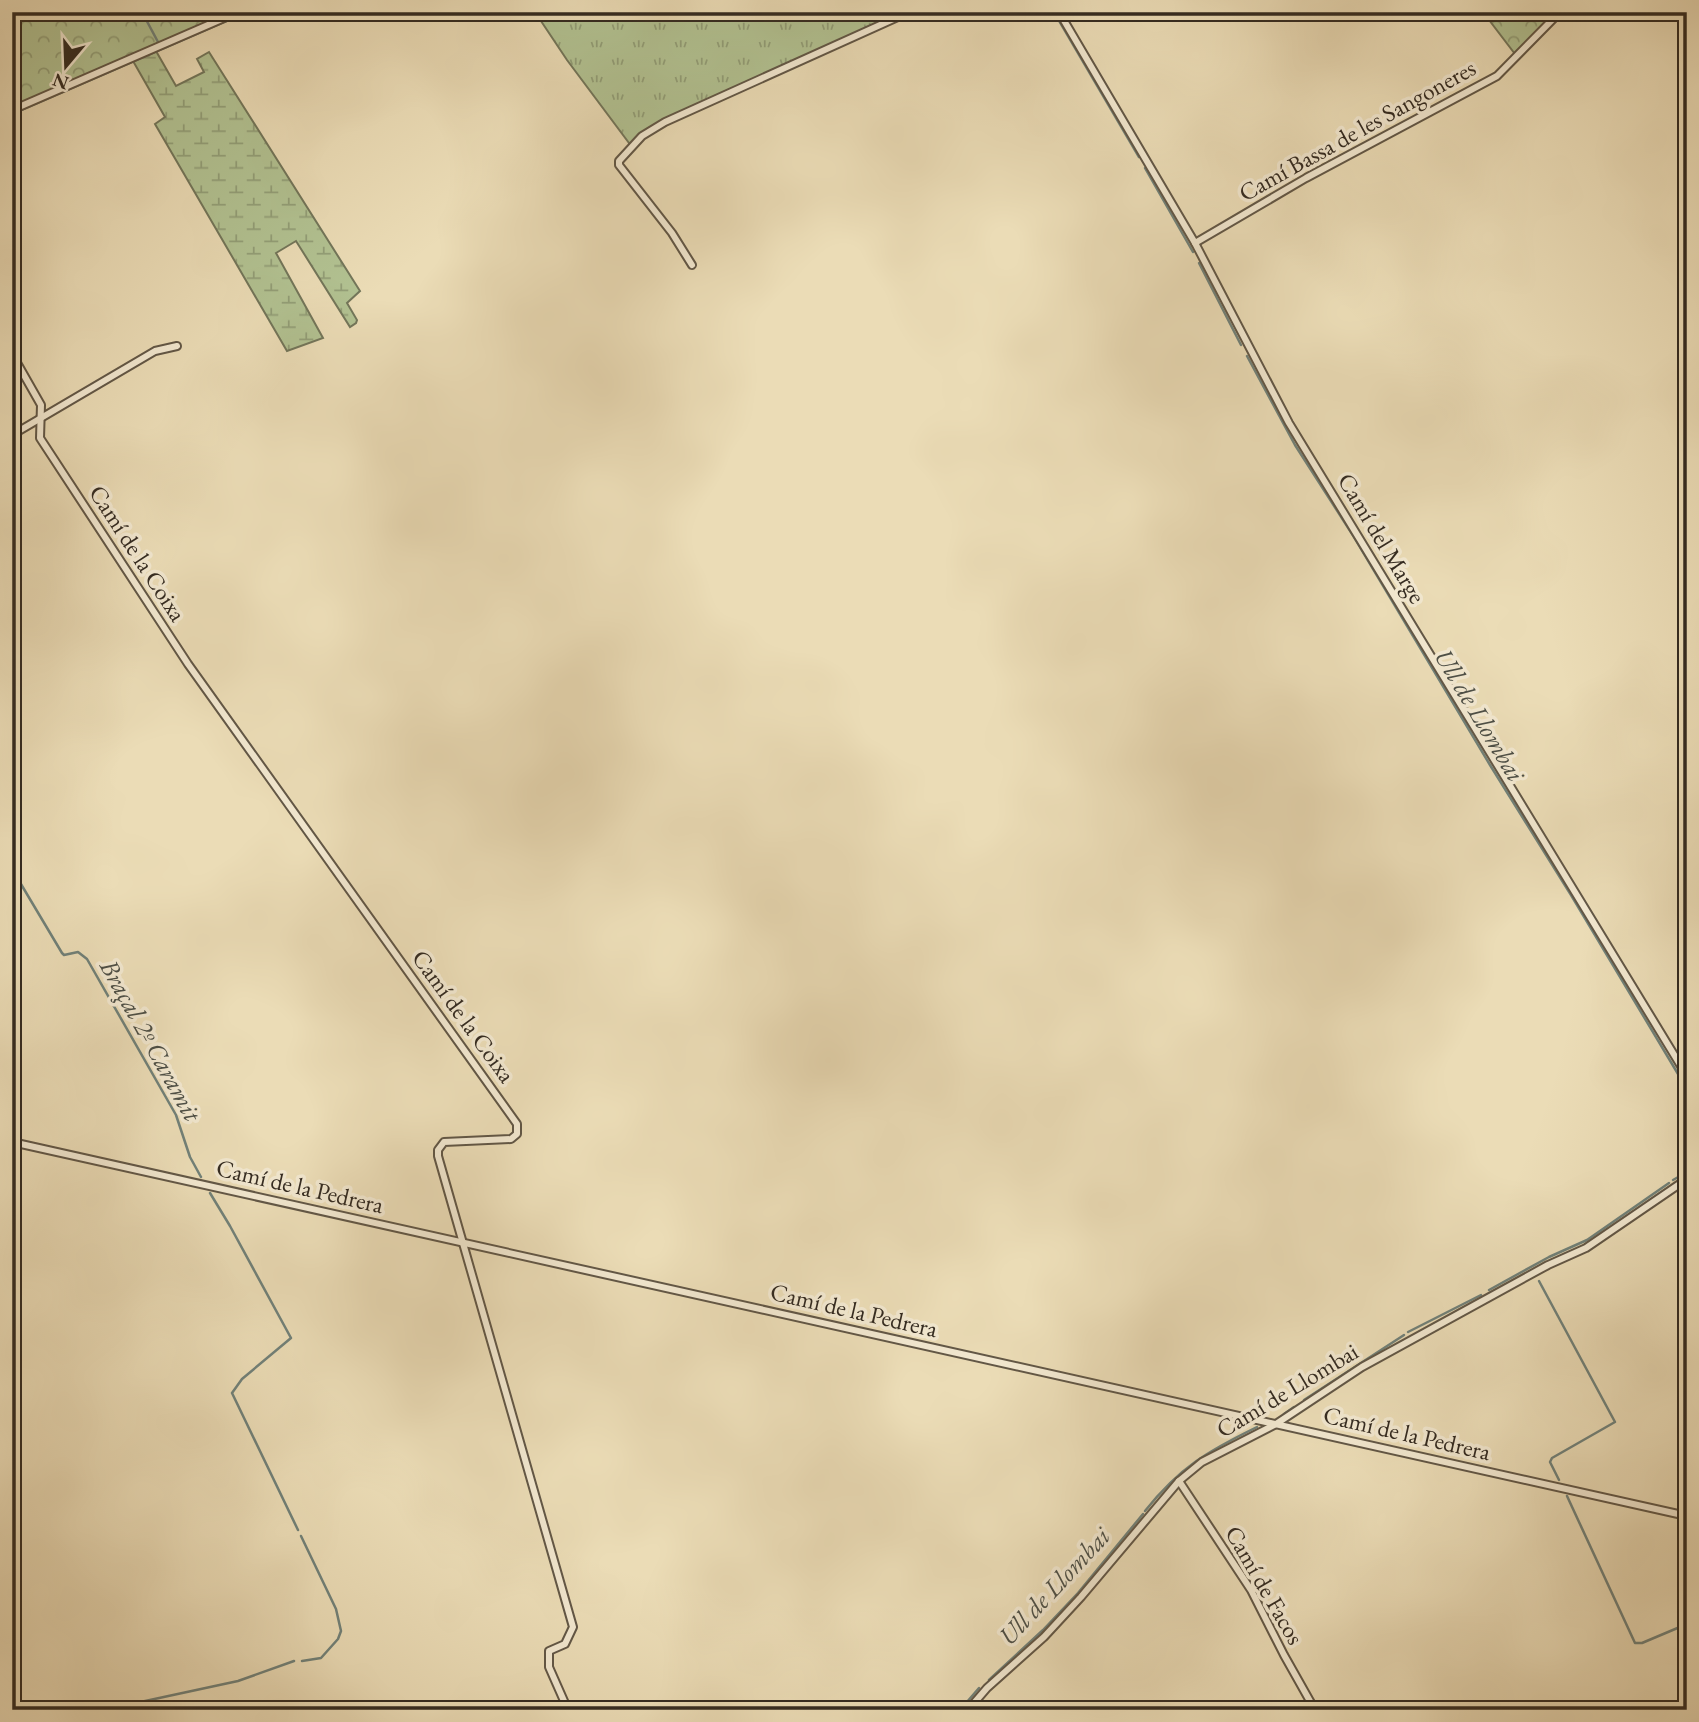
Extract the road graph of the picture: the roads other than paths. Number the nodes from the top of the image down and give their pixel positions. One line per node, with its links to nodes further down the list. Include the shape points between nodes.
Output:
1 (238, 12): 5 (street)
2 (909, 12): 7 (street, via 665,122 642,136 619,161)
3 (1059, 12): 6 (street, Camí del Marge)
4 (1560, 12): 6 (street, Camí Bassa de les Sangoneres, via 1497,76)
5 (12, 110)
6 (1195, 243): 12 (street, Camí del Marge, via 1289,424)
7 (692, 265)
8 (177, 346): 10 (street, via 155,351)
9 (12, 354): 10 (street, Camí de la Coixa, via 41,405)
10 (39, 420): 11 (street); 15 (street, Camí de la Coixa, via 40,438 188,664 517,1124 517,1134 511,1139 444,1142 438,1150)
11 (12, 435)
12 (1687, 1076)
13 (12, 1142): 15 (street, Camí de la Pedrera)
14 (1687, 1179): 16 (street, Camí de Llombai, via 1586,1248 1362,1367)
15 (463, 1242): 16 (street, Camí de la Pedrera); 19 (street, Camí de la Coixa, via 573,1627 565,1644 549,1651 549,1667)
16 (1276, 1424): 17 (street, Camí de Llombai, via 1202,1462); 18 (street, Camí de la Pedrera)
17 (1179, 1480): 20 (street, Camí de Llombai, via 1081,1597); 21 (street, Camí de Facos, via 1251,1590)
18 (1687, 1516)
19 (568, 1710)
20 (968, 1710)
21 (1315, 1710)

